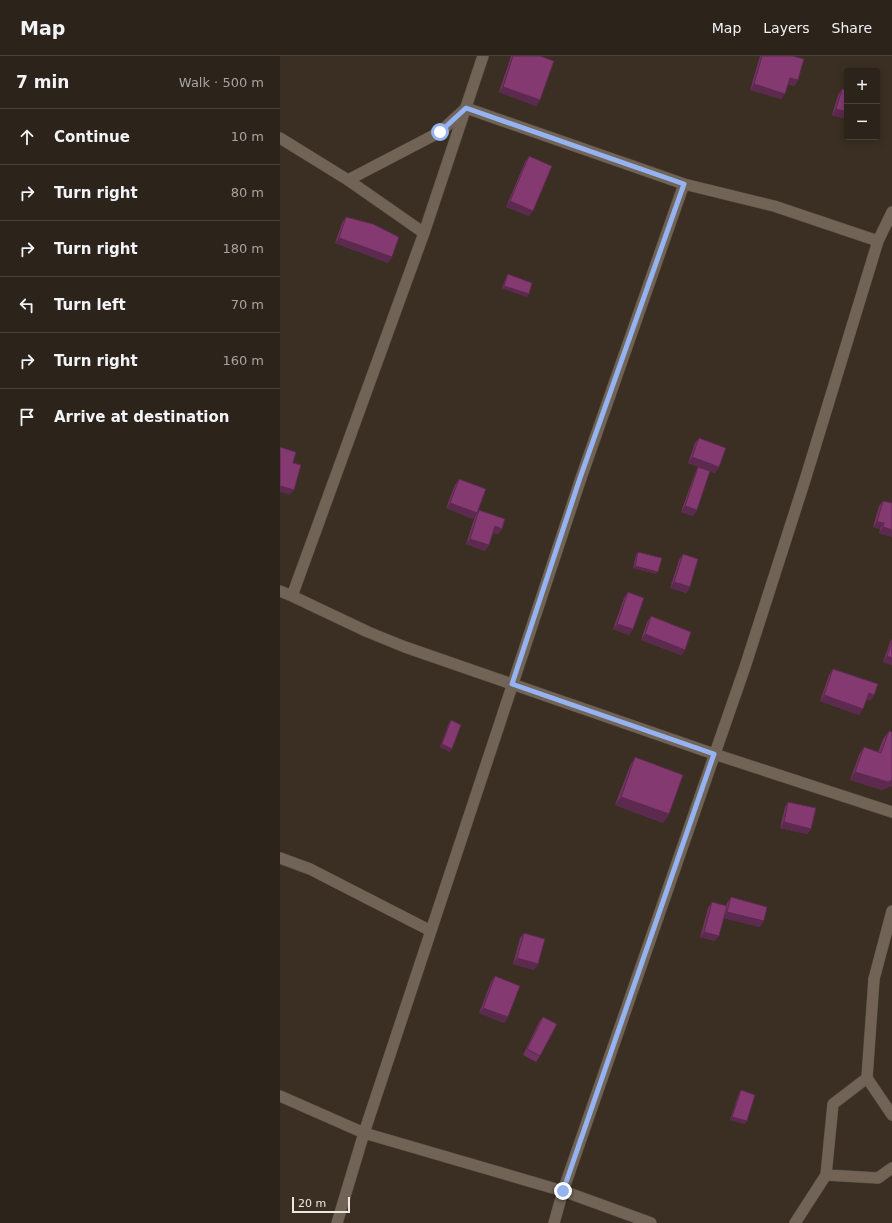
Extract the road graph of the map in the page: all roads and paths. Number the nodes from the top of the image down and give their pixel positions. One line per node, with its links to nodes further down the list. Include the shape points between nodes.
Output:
1 (483, 56): 2 (street)
2 (466, 108): 4 (street, via 440,132); 5 (street); 7 (street)
3 (280, 138): 4 (street)
4 (348, 180): 7 (street)
5 (684, 184): 8 (street, via 774,206); 11 (street, via 580,478)
6 (892, 212): 8 (street)
7 (424, 233): 10 (street)
8 (878, 241): 12 (street, via 745,667)
9 (280, 591): 10 (street)
10 (292, 596): 11 (street, via 382,638)
11 (512, 684): 12 (street); 16 (street)
12 (714, 754): 13 (street); 23 (street)
13 (892, 812)
14 (280, 858): 16 (street, via 310,869)
15 (892, 911): 17 (street, via 874,979)
16 (430, 932): 20 (street)
17 (867, 1078): 19 (street); 22 (street, via 833,1104)
18 (280, 1096): 20 (street)
19 (892, 1115)
20 (364, 1133): 23 (street); 24 (street)
21 (892, 1168): 22 (street, via 878,1178)
22 (826, 1175): 27 (street)
23 (563, 1191): 25 (street); 26 (street)
24 (336, 1223)
25 (554, 1223)
26 (651, 1223)
27 (795, 1223)

